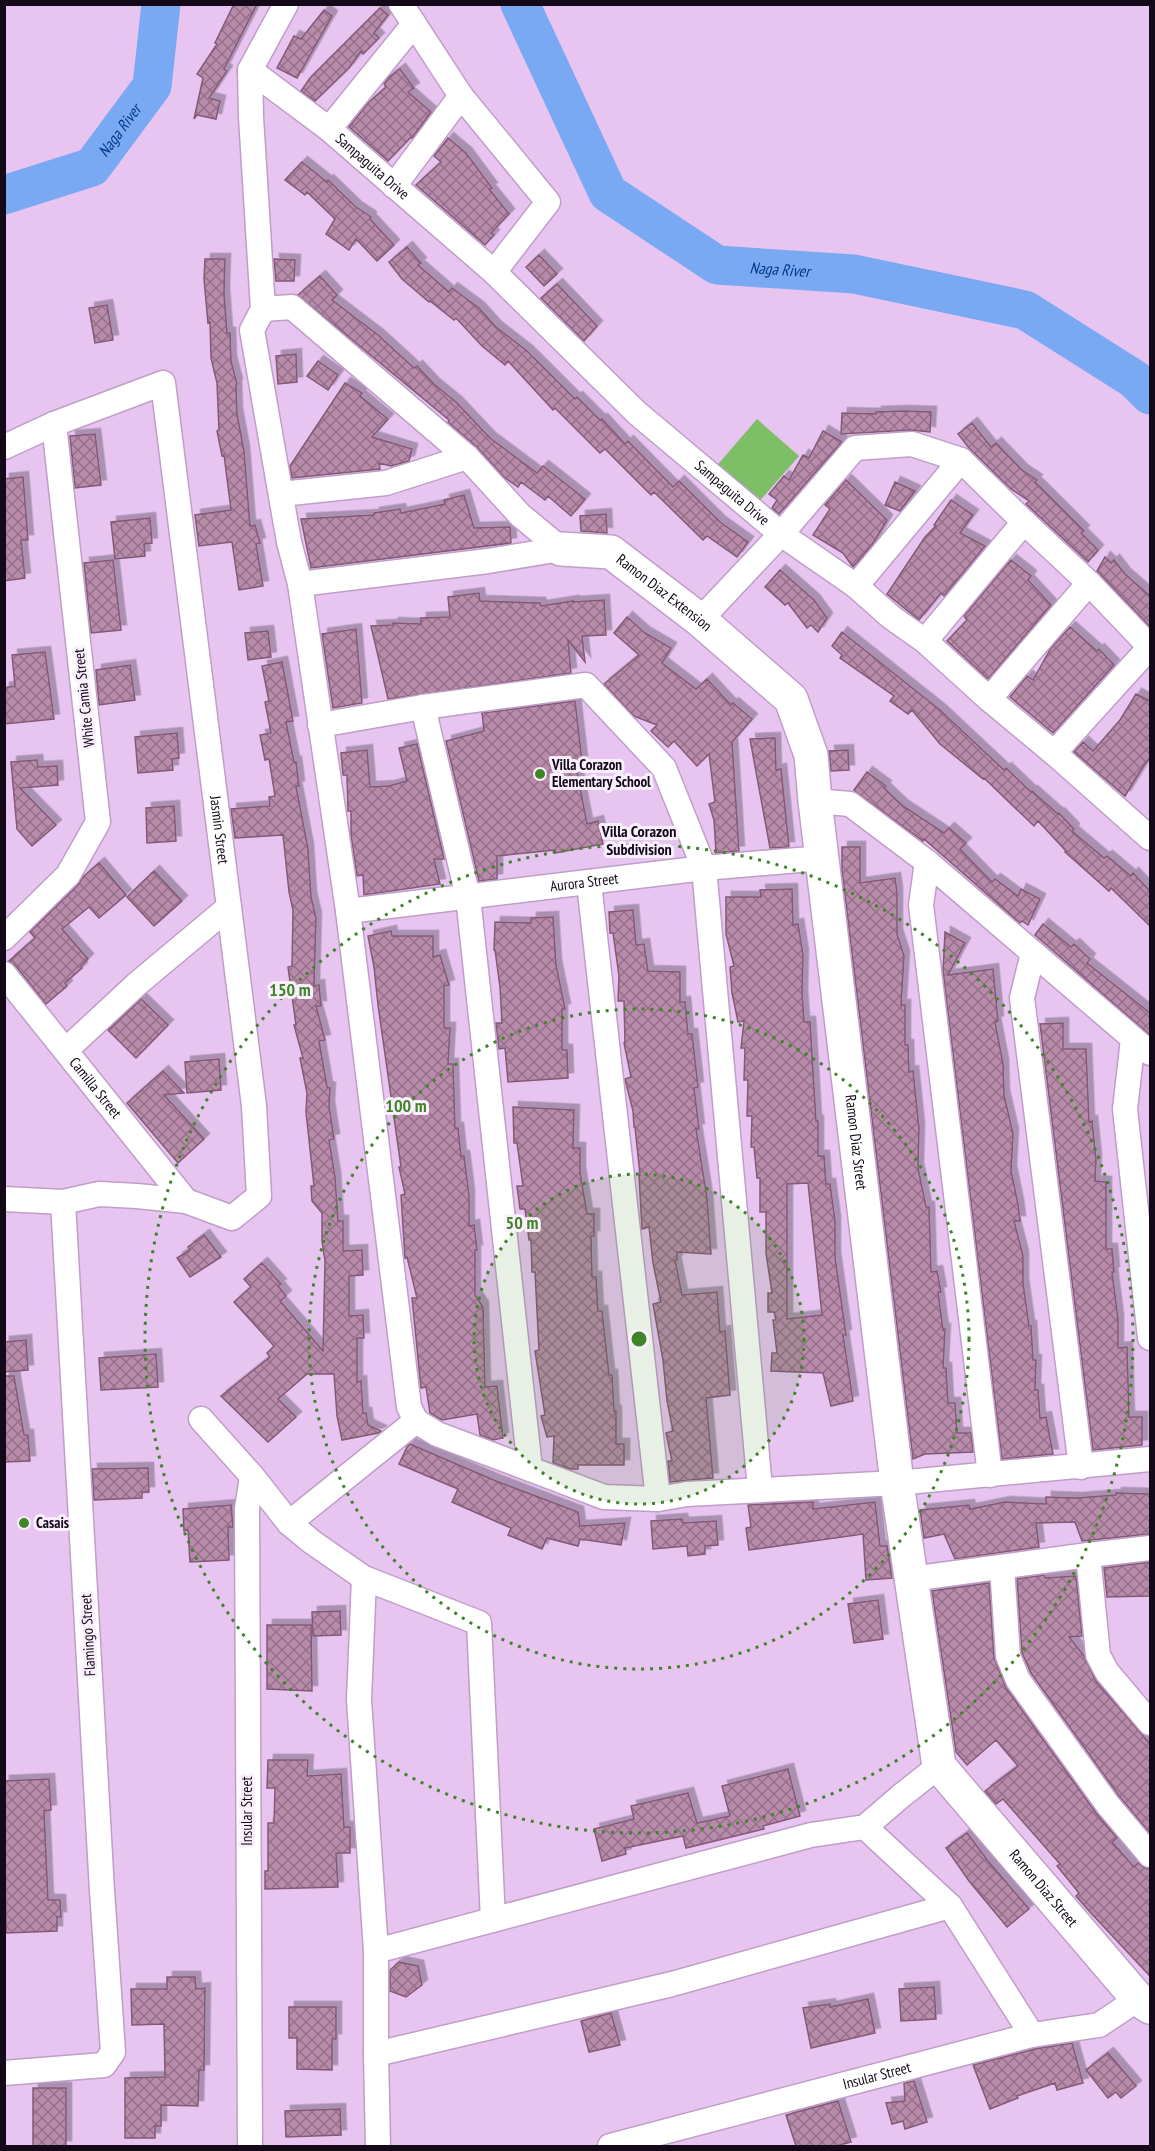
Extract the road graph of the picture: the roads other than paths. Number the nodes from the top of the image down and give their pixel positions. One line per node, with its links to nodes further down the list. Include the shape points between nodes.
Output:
1 (286, 4): 3 (street)
2 (408, 14): 4 (street); 5 (street)
3 (250, 70): 5 (street, Sampaguita Drive); 8 (street)
4 (461, 96): 6 (street); 7 (street, via 548,202)
5 (329, 129): 6 (street, Sampaguita Drive)
6 (394, 186): 7 (street, Sampaguita Drive)
7 (494, 272): 15 (street, Sampaguita Drive, via 637,413)
8 (263, 309): 11 (street, via 292,307); 13 (street, via 252,330)
9 (54, 424): 10 (street); 33 (street, Jasmin Street, via 163,383); 35 (street, White Camia Street, via 98,822 68,875)
10 (4, 447)
11 (467, 457): 13 (street, via 386,483); 16 (street, via 520,515)
12 (960, 460): 14 (street); 15 (street, via 912,444 855,448); 19 (street)
13 (281, 494): 18 (street)
14 (1024, 522): 17 (street); 21 (street)
15 (781, 534): 19 (street, Sampaguita Drive); 20 (street)
16 (561, 549): 18 (street, Ramon Diaz Extension); 20 (street, Ramon Diaz Extension, via 611,552)
17 (1089, 583): 22 (street); 25 (street, via 1150,647)
18 (300, 584): 24 (street)
19 (856, 586): 21 (street, Sampaguita Drive)
20 (700, 620): 26 (street, Ramon Diaz Extension, via 791,699 811,755)
21 (925, 641): 22 (street, Sampaguita Drive)
22 (988, 699): 25 (street, Sampaguita Drive)
23 (423, 706): 24 (street); 30 (street, via 586,685 664,768); 32 (street)
24 (320, 725): 34 (street)
25 (1054, 753): 27 (street, Sampaguita Drive)
26 (815, 801): 28 (street, Ramon Diaz Street); 29 (street, via 850,804)
27 (1150, 838)
28 (822, 858): 30 (street, Aurora Street); 51 (street, Ramon Diaz Street)
29 (927, 862): 36 (street); 49 (street, via 921,905)
30 (704, 868): 31 (street, Aurora Street); 52 (street)
31 (589, 883): 32 (street, Aurora Street); 53 (street)
32 (468, 897): 34 (street, Aurora Street); 48 (street)
33 (229, 907): 39 (street); 41 (street, Jasmin Street, via 254,1106 259,1196 232,1218)
34 (348, 911): 45 (street, via 409,1407)
35 (4, 938)
36 (1033, 953): 38 (street); 47 (street, via 1022,998)
37 (4, 974): 39 (street, Camilla Street)
38 (1142, 1046): 43 (street, via 1125,1109)
39 (66, 1050): 41 (street, Camilla Street)
40 (4, 1198): 42 (street)
41 (186, 1201): 42 (street, via 99,1194)
42 (63, 1202): 70 (street, Flamingo Street, via 113,2052 104,2065)
43 (1150, 1338)
44 (201, 1419): 50 (street)
45 (416, 1421): 48 (street, via 437,1434); 54 (street)
46 (1150, 1459): 47 (street)
47 (1081, 1467): 49 (street)
48 (530, 1468): 53 (street, via 604,1497)
49 (990, 1475): 51 (street)
50 (252, 1476): 54 (street); 71 (street, Insular Street, via 246,1509)
51 (897, 1483): 52 (street); 59 (street, Ramon Diaz Street)
52 (760, 1489): 53 (street)
53 (658, 1499)
54 (289, 1523): 58 (street)
55 (1150, 1548): 56 (street)
56 (1088, 1555): 57 (street); 60 (street, via 1098,1655)
57 (1002, 1567): 59 (street); 63 (street, via 1008,1656 1018,1680 1108,1805)
58 (364, 1578): 65 (street, via 479,1623); 66 (street, via 359,1700)
59 (911, 1579): 61 (street, Ramon Diaz Street)
60 (1150, 1723)
61 (939, 1766): 62 (street); 67 (street, Ramon Diaz Street)
62 (865, 1827): 64 (street); 65 (street, via 812,1835)
63 (1150, 1855)
64 (950, 1906): 68 (street); 69 (street, via 672,1984)
65 (493, 1920): 66 (street)
66 (376, 1951): 69 (street)
67 (1144, 2003): 68 (street, Insular Street, via 1099,2025)
68 (1032, 2035): 73 (street, Insular Street)
69 (376, 2054): 72 (street)
70 (4, 2073)
71 (250, 2146)
72 (378, 2146)
73 (610, 2146)

